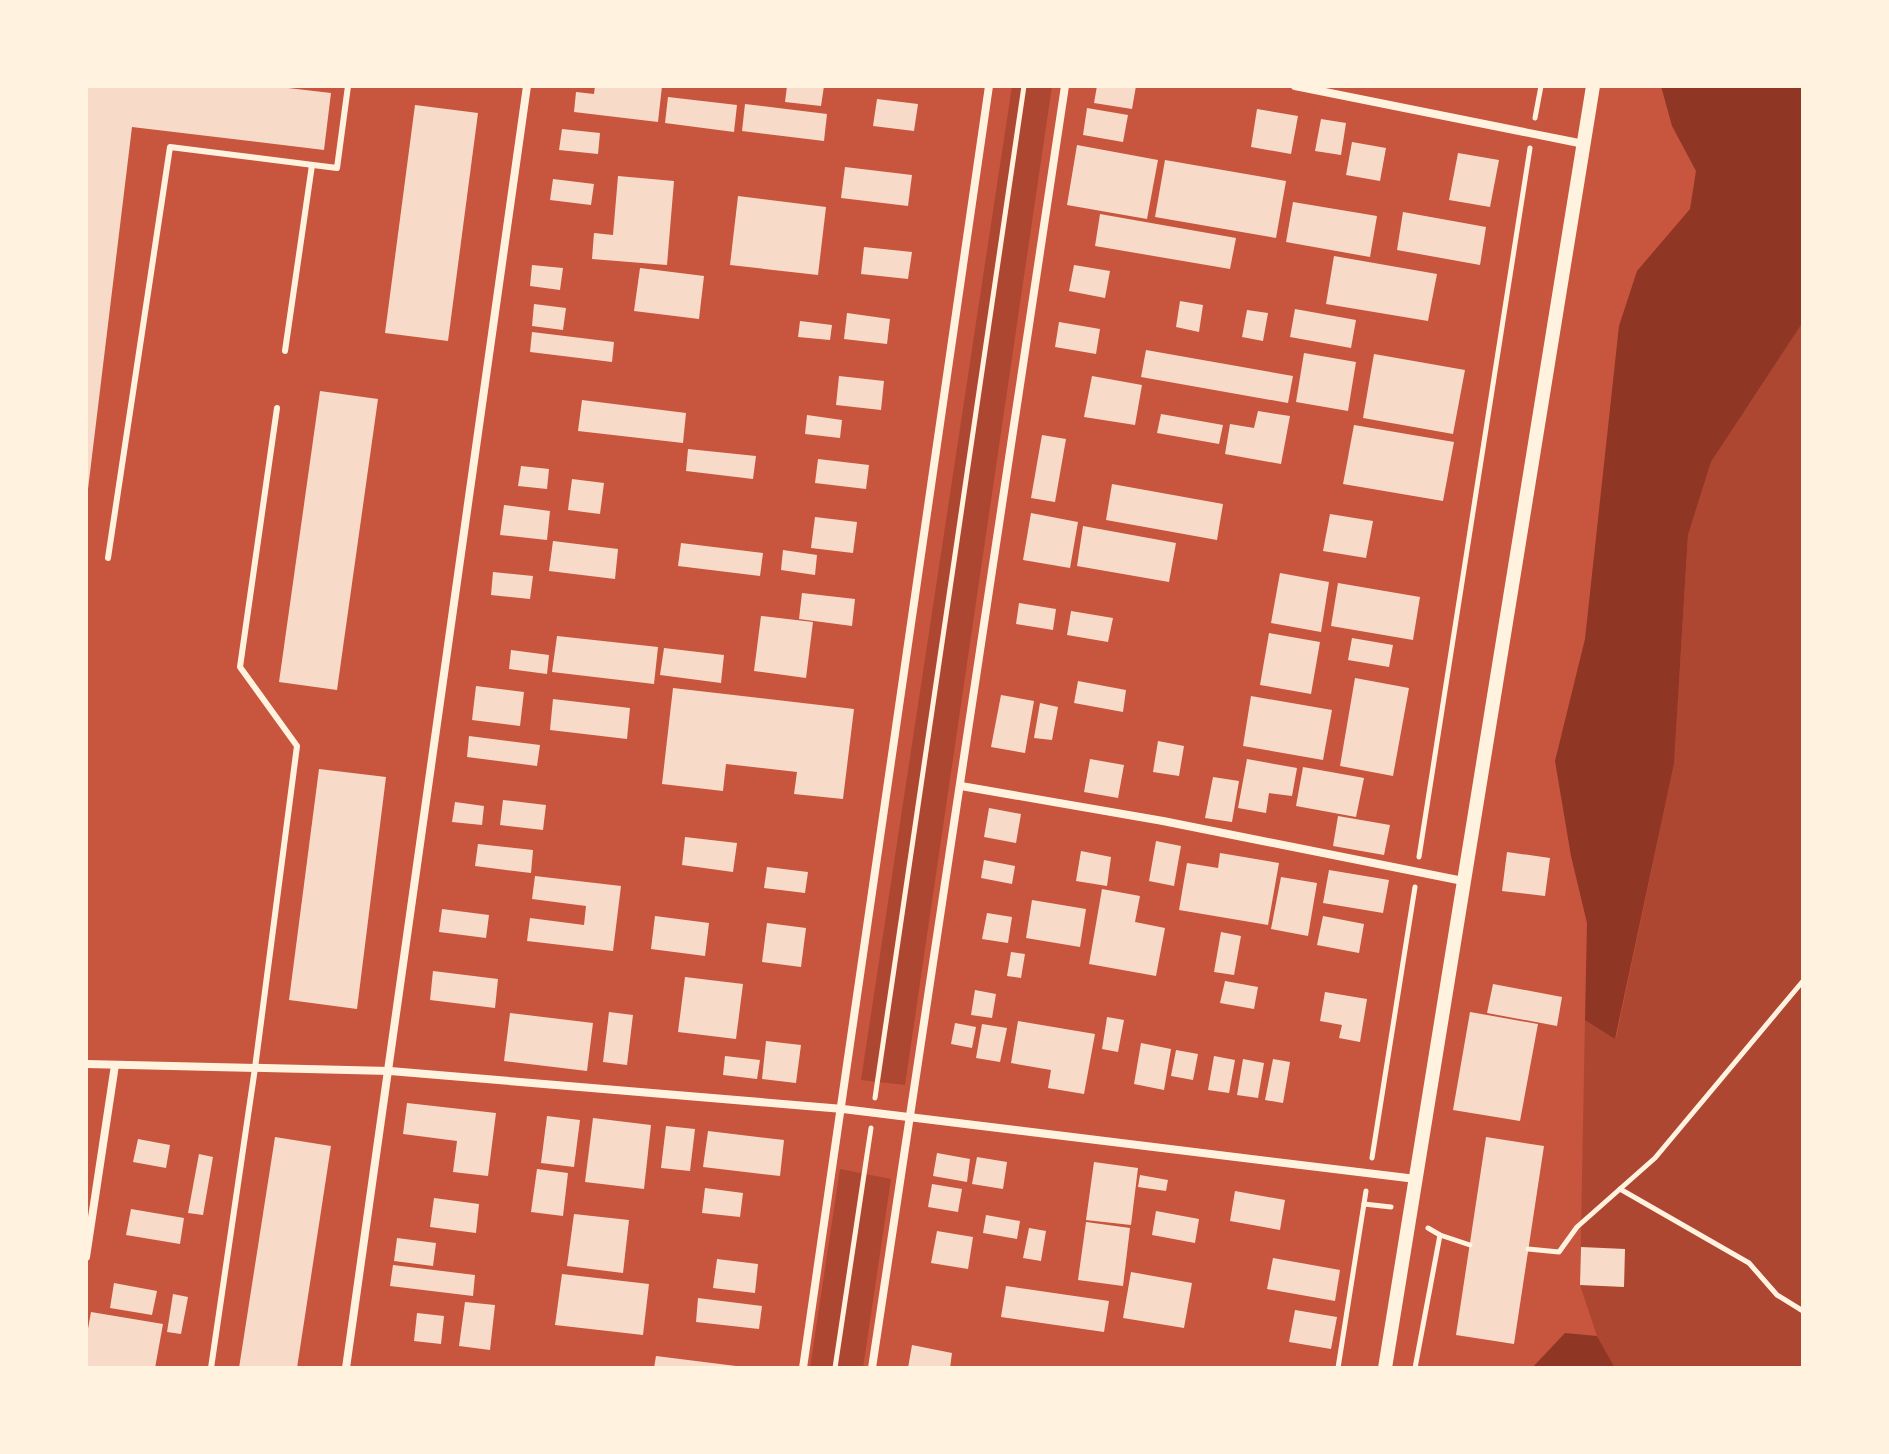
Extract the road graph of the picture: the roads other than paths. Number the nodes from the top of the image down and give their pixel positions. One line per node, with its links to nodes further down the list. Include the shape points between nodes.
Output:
1 (348, 86): 8 (lane, via 337,168)
2 (527, 86): 17 (street)
3 (989, 86): 18 (street)
4 (1065, 86): 12 (street)
5 (1295, 86): 7 (street)
6 (1593, 86): 7 (street)
7 (1584, 144): 13 (street)
8 (312, 165): 9 (lane); 11 (lane, via 170,147)
9 (285, 351)
10 (277, 408): 16 (lane, via 240,667 297,746)
11 (108, 558)
12 (961, 786): 13 (street); 19 (street)
13 (1463, 881): 20 (street)
14 (86, 1064): 15 (street)
15 (115, 1065): 16 (street); 21 (street)
16 (255, 1068): 17 (street); 22 (lane)
17 (390, 1071): 18 (street); 23 (street)
18 (843, 1109): 19 (street); 24 (street)
19 (908, 1118): 20 (street); 25 (street)
20 (1417, 1179): 26 (street)
21 (86, 1257)
22 (211, 1368)
23 (346, 1368)
24 (803, 1368)
25 (872, 1368)
26 (1385, 1368)

